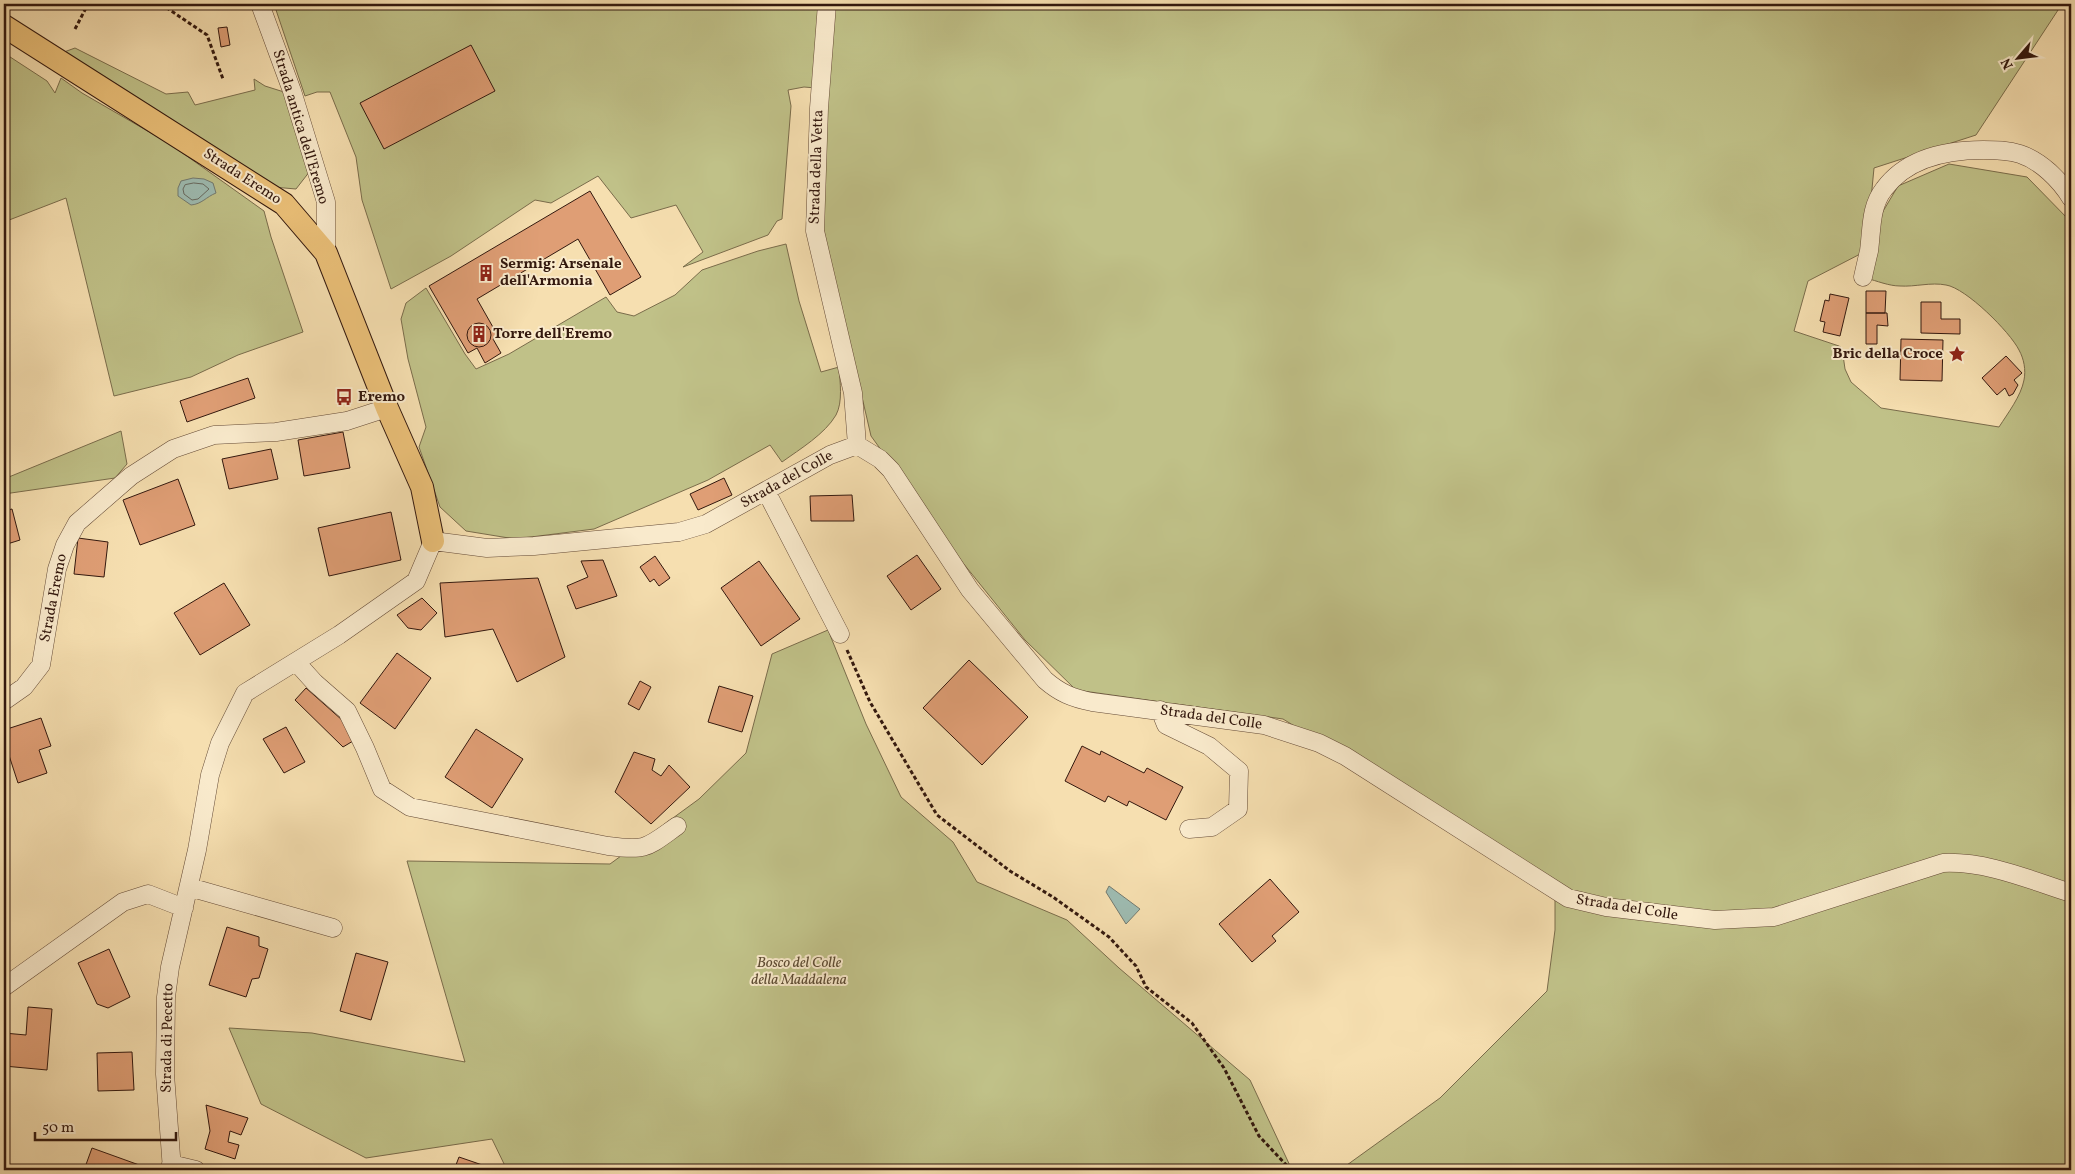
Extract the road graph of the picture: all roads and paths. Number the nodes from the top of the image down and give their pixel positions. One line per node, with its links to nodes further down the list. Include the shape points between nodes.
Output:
1 (88, 4): 6 (path)
2 (161, 4): 7 (path, via 206,35)
3 (260, 4): 9 (street, Strada antica dell'Eremo, via 292,91 326,202)
4 (827, 4): 12 (street, Strada della Vetta, via 815,231 853,393)
5 (4, 26): 9 (main road, Strada Eremo, via 284,204)
6 (75, 29)
7 (223, 80)
8 (2071, 198): 10 (street, via 2054,176 2022,154 2005,150 1966,150 1924,159 1909,166 1884,189 1872,217)
9 (326, 253): 11 (main road, Strada Eremo)
10 (1863, 276)
11 (388, 408): 14 (main road, Strada Eremo, via 422,487); 17 (street, Strada Eremo, via 347,421 276,432 214,434 173,450 131,476 77,524 65,544 57,569 41,665 24,687)
12 (857, 445): 13 (street, Strada del Colle, via 830,454); 18 (street, Strada del Colle, via 891,470 970,590 1045,680 1070,698)
13 (766, 491): 14 (street, Strada del Colle, via 706,524 679,532 487,548); 15 (street)
14 (433, 541): 16 (street, via 416,580)
15 (840, 634): 28 (path, via 870,702 937,815 1010,871 1109,937 1136,966 1146,987 1192,1023 1224,1068 1260,1136)
16 (296, 662): 19 (street, via 347,711 382,789 410,807 635,849 654,843); 21 (street, Strada di Pecetto, via 245,694 220,743 210,775)
17 (4, 702)
18 (1160, 710): 20 (street, via 1166,725 1209,746 1240,771 1238,810 1212,827); 22 (street, Strada del Colle, via 1264,725 1319,743 1345,756 1568,898 1583,904 1715,920 1765,918 1943,863 1960,862 1978,864)
19 (677, 826)
20 (1189, 829)
21 (189, 887): 23 (street, Strada di Pecetto); 24 (street)
22 (2071, 893)
23 (184, 908): 25 (street, via 148,894 124,902); 26 (street, Strada di Pecetto, via 166,997 165,1074)
24 (333, 928)
25 (4, 987)
26 (172, 1167): 27 (street)
27 (196, 1170)
28 (1292, 1170)

